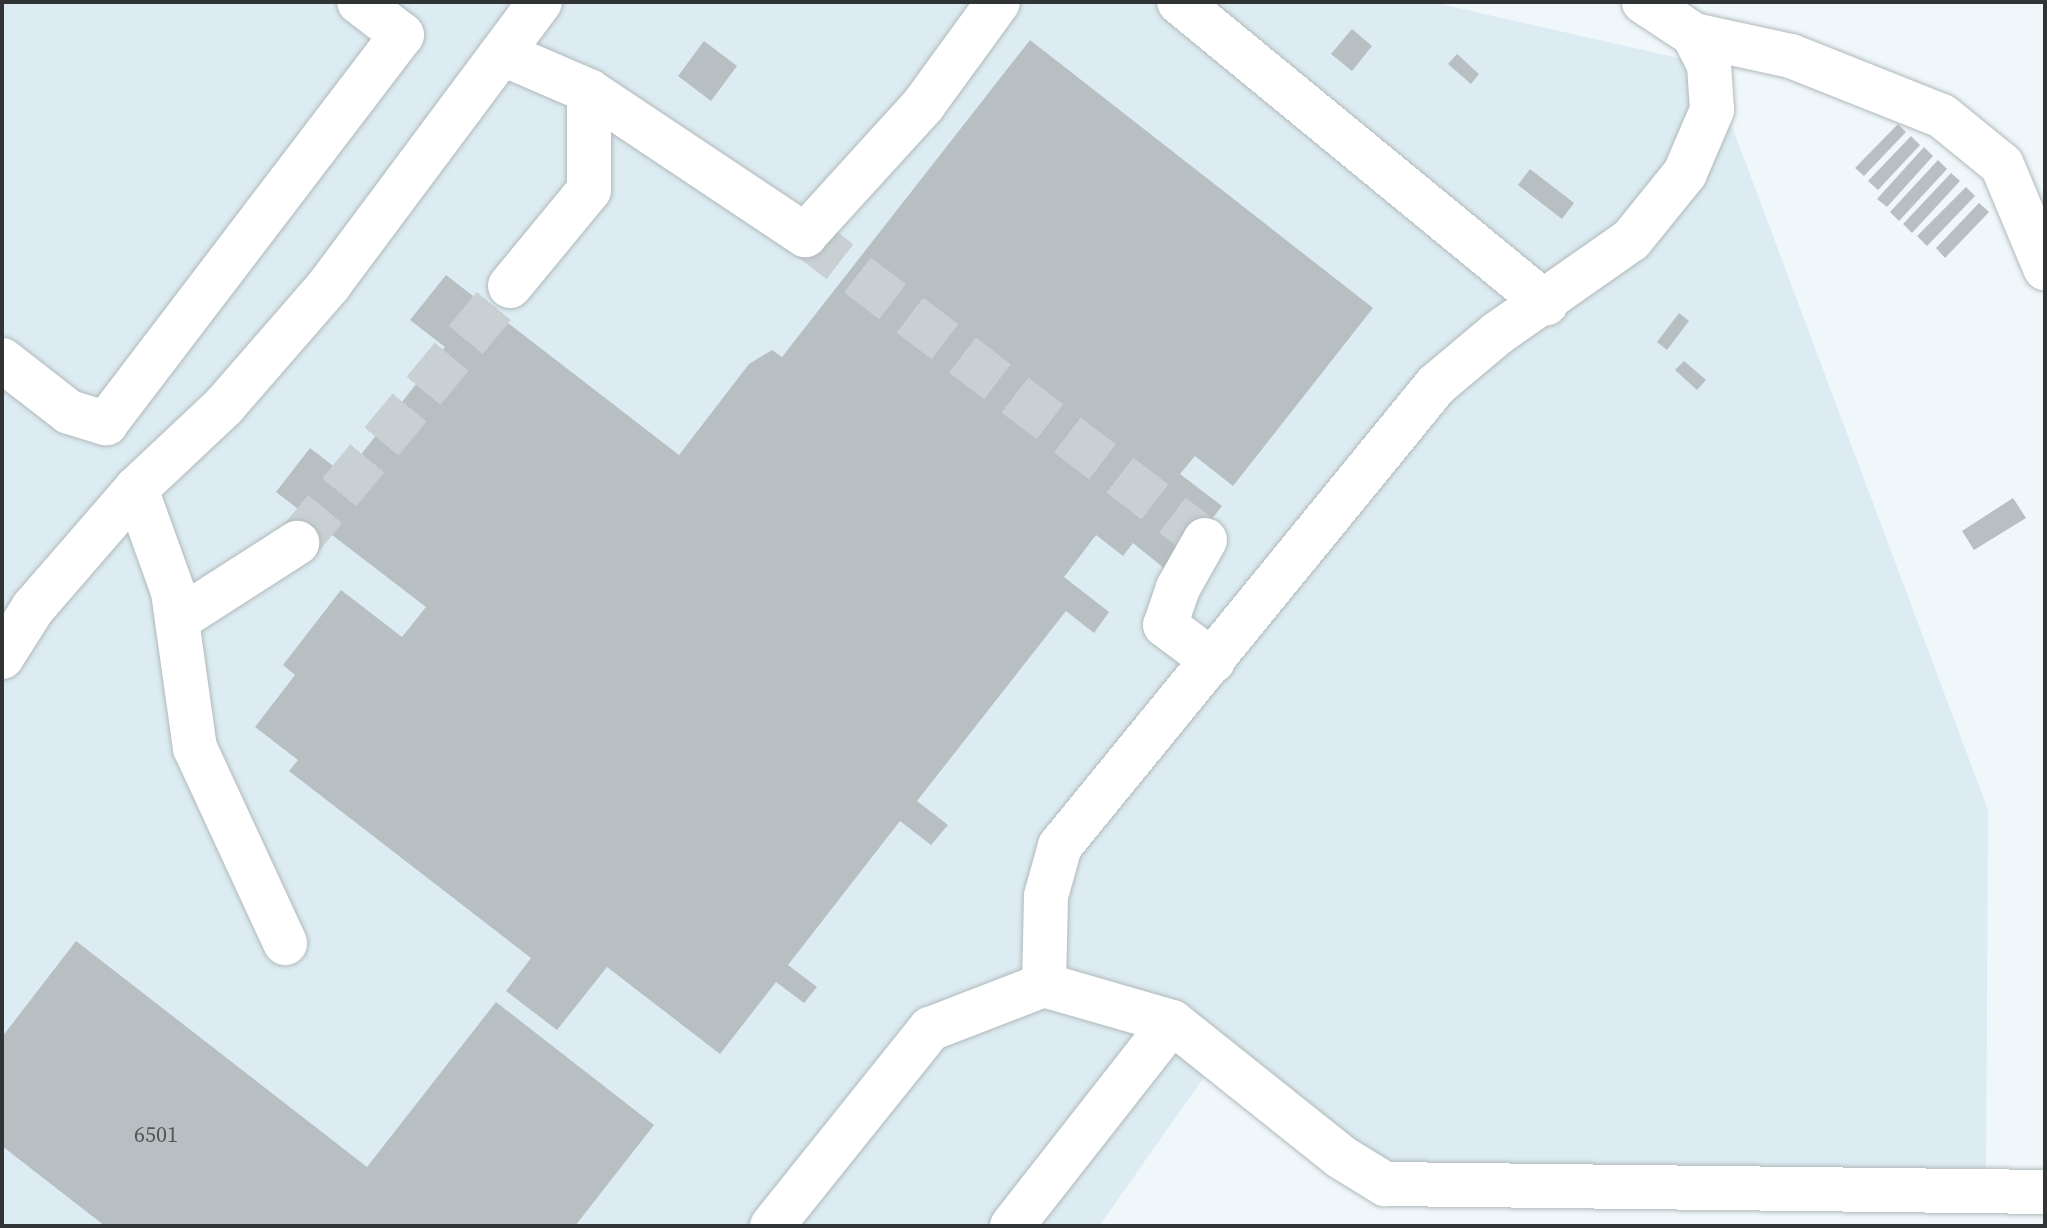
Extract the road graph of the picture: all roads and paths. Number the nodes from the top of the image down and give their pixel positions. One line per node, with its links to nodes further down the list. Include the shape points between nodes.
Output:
1 (359, 2): 12 (street, via 402,35 106,423 69,412)
2 (540, 2): 7 (street)
3 (998, 2): 8 (street, via 924,104 805,235)
4 (1179, 2): 11 (street)
5 (1644, 2): 6 (street)
6 (1694, 35): 9 (street, via 1791,56 1942,116 2002,165); 11 (street, via 1709,65 1712,110 1685,173 1631,240)
7 (503, 54): 8 (street); 13 (street, via 329,285 224,406)
8 (589, 91): 10 (street, via 589,190)
9 (2045, 268)
10 (510, 286)
11 (1546, 303): 18 (street, via 1498,333 1436,385)
12 (2, 360)
13 (136, 489): 16 (street, via 173,592); 17 (street, via 33,608)
14 (1205, 540): 18 (street, via 1165,625)
15 (297, 543): 16 (street)
16 (177, 620): 19 (street, via 195,748)
17 (2, 657)
18 (1213, 661): 20 (street, via 1060,846 1046,896)
19 (285, 943)
20 (1044, 985): 21 (street); 23 (street, via 930,1029)
21 (1172, 1022): 22 (street, via 1341,1157 1385,1184); 24 (street)
22 (2045, 1192)
23 (772, 1226)
24 (1012, 1226)

